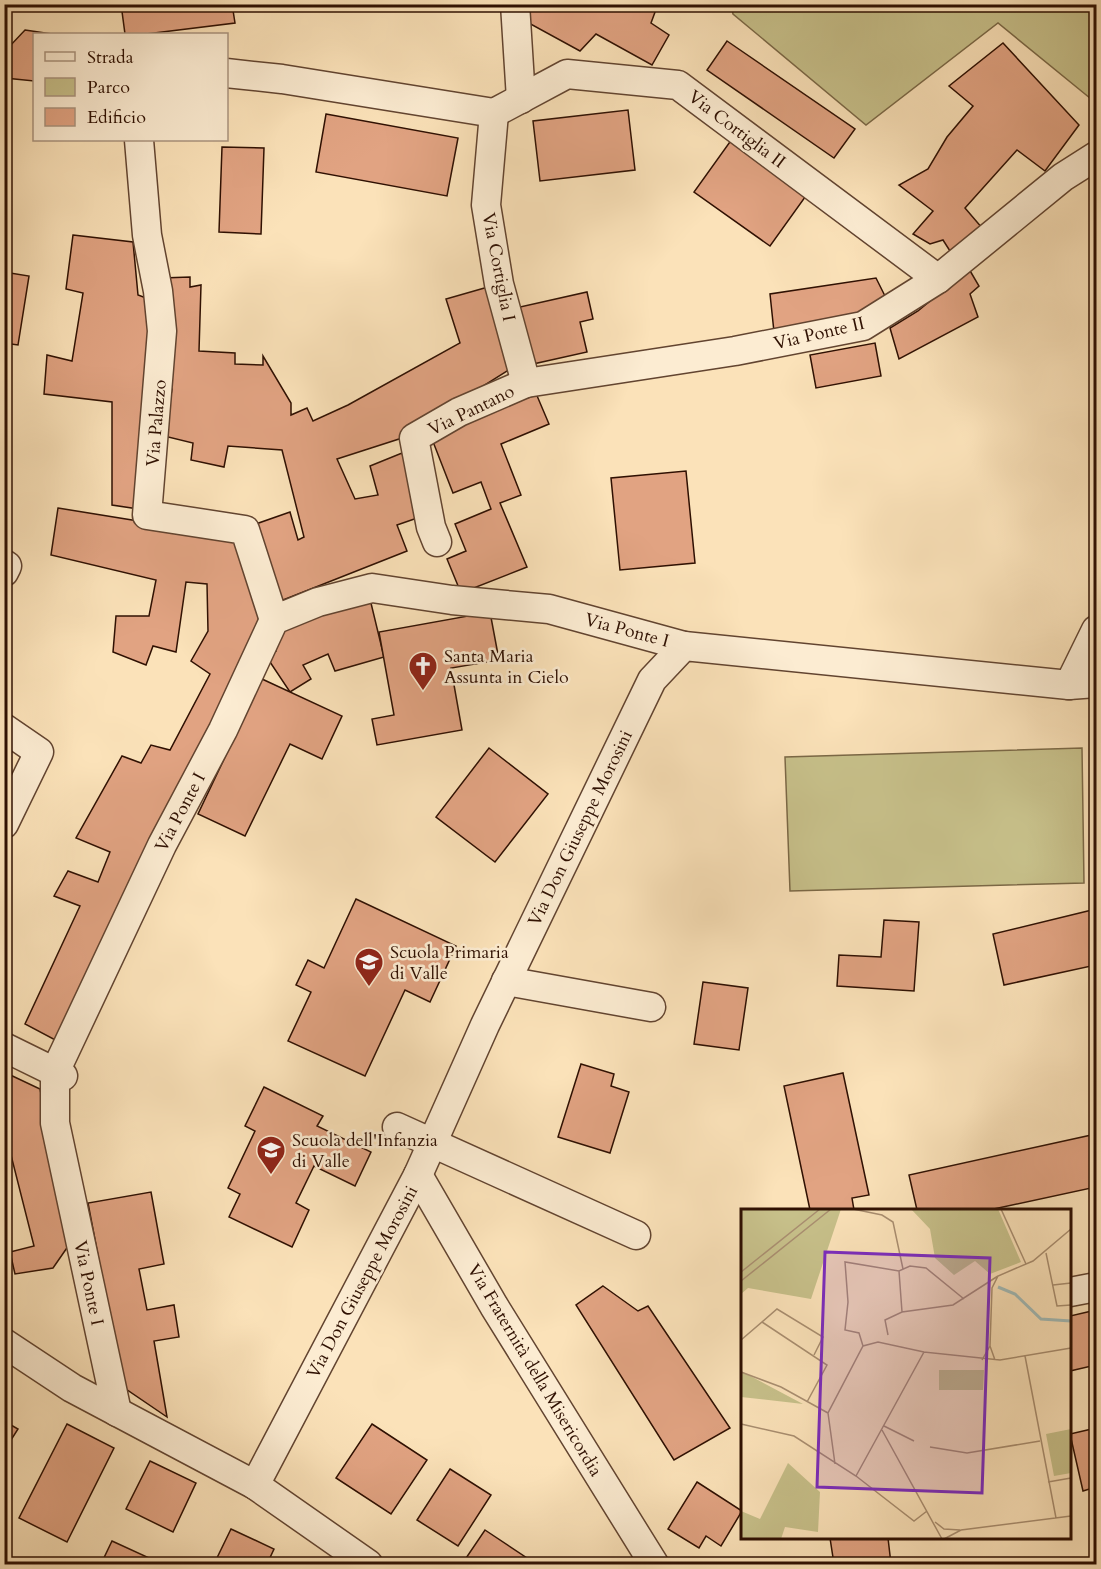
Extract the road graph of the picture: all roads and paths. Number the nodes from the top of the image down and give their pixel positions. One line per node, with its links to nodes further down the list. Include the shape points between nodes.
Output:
1 (515, 4): 3 (street)
2 (228, 73): 4 (street)
3 (521, 99): 4 (street, Via Cortiglia II); 7 (street, Via Cortiglia II, via 567,75 678,85)
4 (494, 113): 8 (street, Via Cortiglia I, via 486,205 499,284)
5 (139, 141): 12 (street, Via Palazzo, via 147,235 162,331 147,515 245,530)
6 (1096, 156): 7 (street, Via Ponte II, via 1063,177)
7 (938, 279): 8 (street, Via Ponte II, via 863,326 735,351)
8 (526, 383): 9 (street, Via Pantano, via 459,412 414,438)
9 (437, 542)
10 (4, 564): 11 (street)
11 (4, 572)
12 (274, 620): 14 (street, Via Ponte I, via 318,602 372,588 549,609); 21 (street, Via Ponte I)
13 (1096, 630): 15 (street)
14 (684, 646): 15 (street); 18 (street, Via Don Giuseppe Morosini, via 651,680)
15 (1083, 684)
16 (4, 728): 17 (street, via 39,752)
17 (4, 824)
18 (506, 981): 19 (street); 23 (street, Via Don Giuseppe Morosini)
19 (651, 1007)
20 (4, 1047): 21 (street)
21 (59, 1074): 29 (street, Via Ponte I, via 55,1123)
22 (397, 1127): 23 (street)
23 (432, 1142): 24 (street, Via Don Giuseppe Morosini); 25 (street)
24 (418, 1175): 30 (street, Via Don Giuseppe Morosini); 32 (street, Via Fraternità della Misericordia)
25 (636, 1235)
26 (1096, 1287): 27 (street)
27 (1071, 1292)
28 (4, 1343): 29 (street)
29 (117, 1412): 30 (street)
30 (255, 1485): 31 (street)
31 (368, 1564)
32 (654, 1564)

